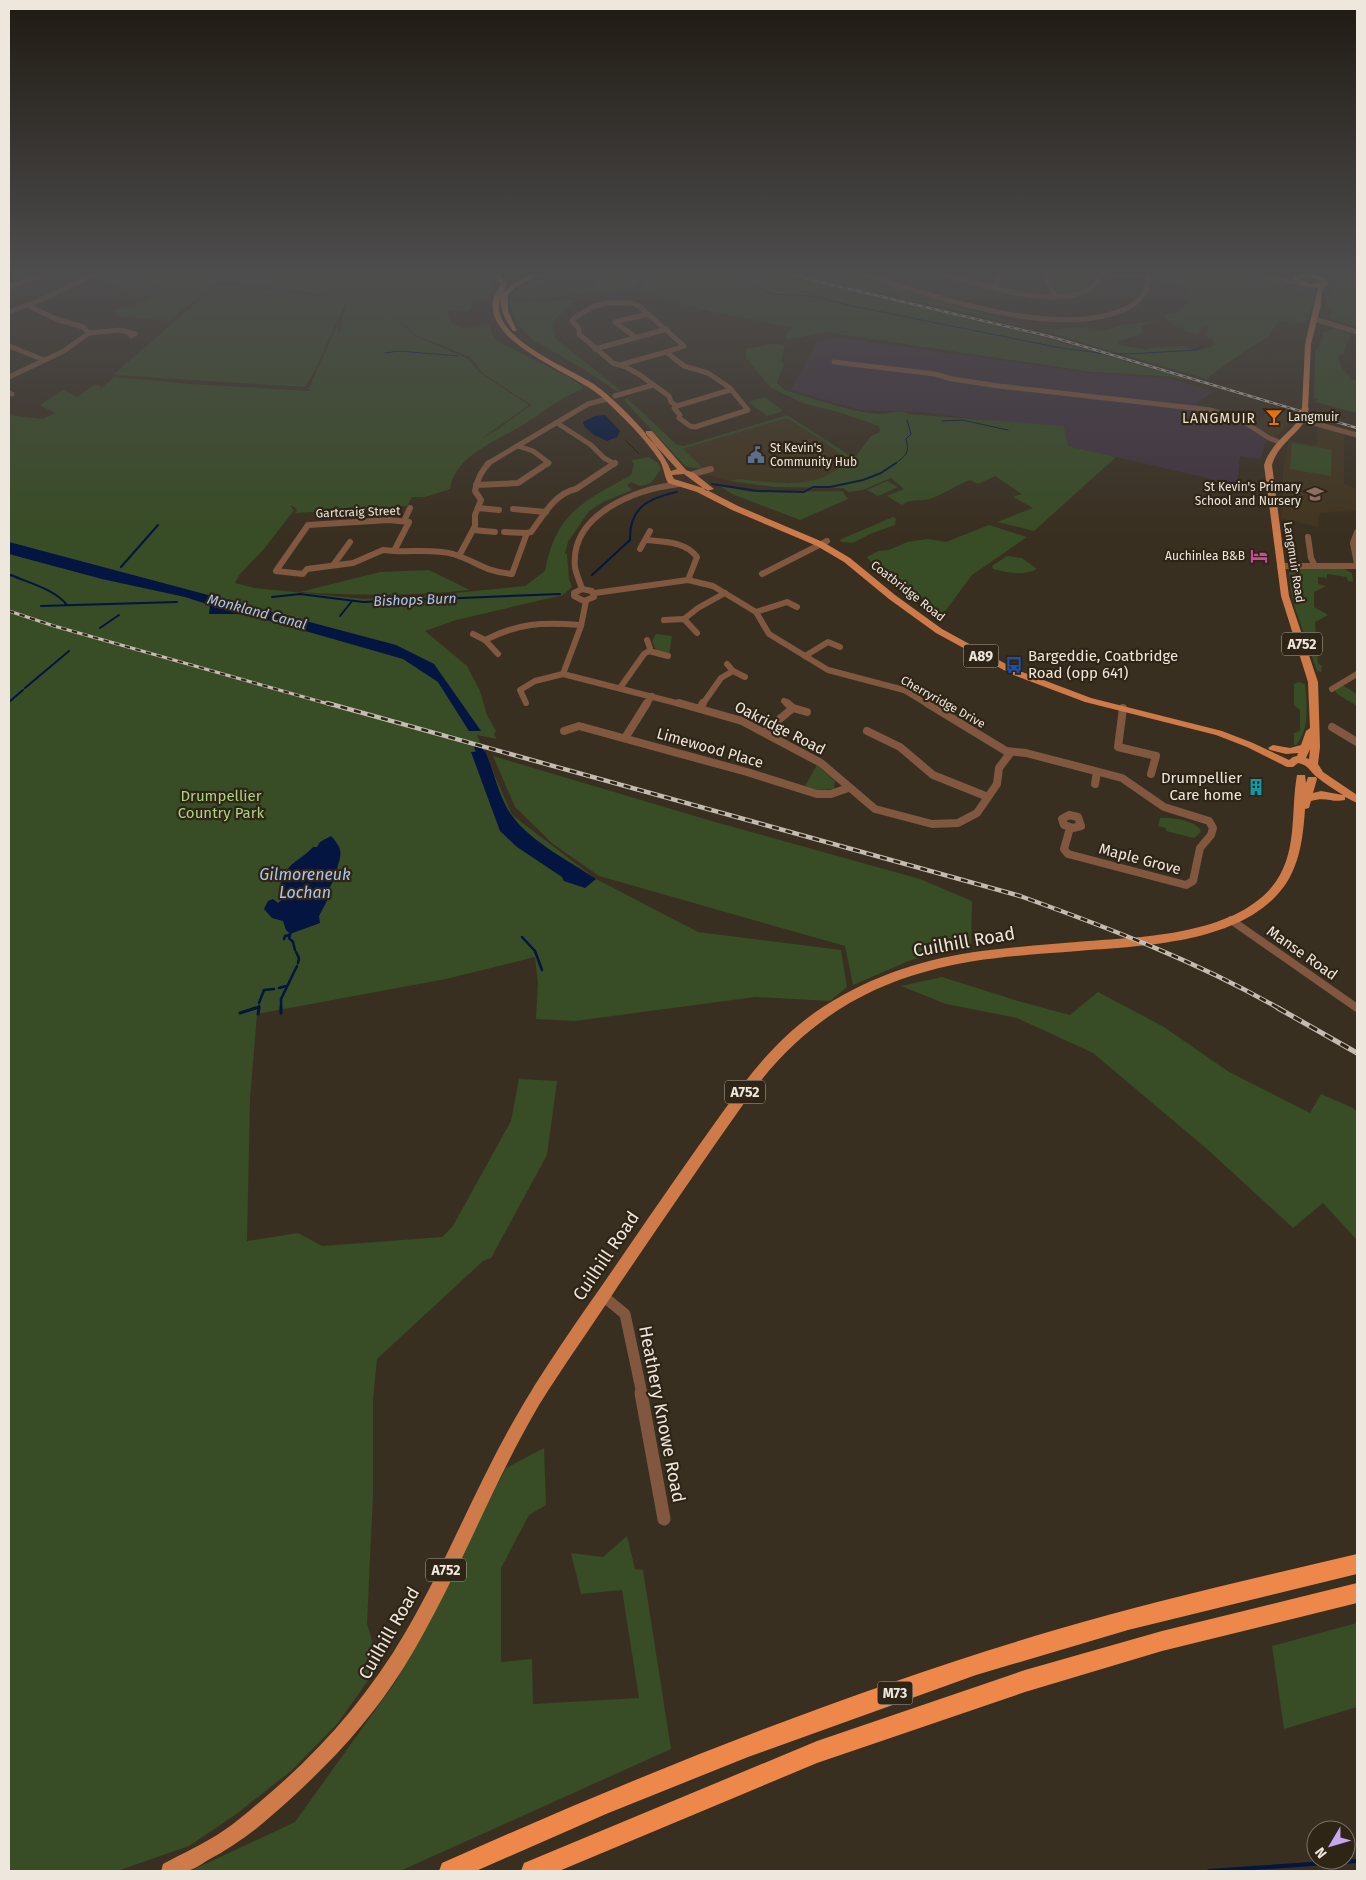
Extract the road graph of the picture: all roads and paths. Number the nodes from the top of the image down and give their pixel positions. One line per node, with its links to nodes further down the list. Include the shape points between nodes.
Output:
1 (42, 361): 11 (street)
2 (550, 361): 9 (main road)
3 (555, 361): 9 (main road)
4 (610, 361): 10 (street)
5 (635, 361): 10 (street)
6 (677, 361): 13 (street, via 696,371 708,373)
7 (1306, 361): 17 (main road, bridge)
8 (834, 362): 20 (street, via 935,374 999,386 1212,410 1238,419 1263,436)
9 (561, 365): 14 (main road, via 599,383); 15 (main road)
10 (620, 365): 12 (street)
11 (9, 377)
12 (654, 385): 14 (street); 16 (street)
13 (730, 390): 16 (street); 16 (street, via 748,410 696,427 679,418 674,408)
14 (615, 396): 15 (main road); 23 (main road)
15 (607, 399): 18 (street, via 588,404); 24 (main road, via 664,462)
16 (677, 406)
17 (1303, 419): 19 (street); 20 (main road, Langmuir Road / A752)
18 (557, 423): 21 (street); 33 (street, Gartcraig Street, via 591,445 604,458 616,463 560,496)
19 (1357, 435)
20 (1279, 442): 50 (main road, Langmuir Road / A752, via 1268,465)
21 (518, 446): 27 (street, via 482,467); 27 (street, via 549,462 518,483)
22 (711, 469): 25 (street)
23 (683, 471): 24 (main road, Coatbridge Road / A89); 25 (main road, Coatbridge Road / A89)
24 (669, 477): 26 (main road, Coatbridge Road / A89); 28 (street)
25 (694, 477): 26 (main road); 43 (main road, Coatbridge Road / A89, via 738,503 782,520)
26 (681, 484): 28 (street); 43 (main road, Coatbridge Road / A89)
27 (476, 485): 30 (street, via 475,491 482,500)
28 (653, 488): 54 (street, via 610,507 583,532 574,562)
29 (410, 508): 34 (street)
30 (478, 508): 32 (street); 35 (street)
31 (513, 509): 33 (street)
32 (499, 510)
33 (546, 512): 40 (street, Gartcraig Street)
34 (404, 521): 46 (street, Gartcraig Street, via 409,522); 48 (street, Gartcraig Street, via 308,525 276,571 303,574 307,569)
35 (473, 530): 37 (street); 47 (street)
36 (650, 531): 41 (street)
37 (495, 532)
38 (504, 532): 40 (street)
39 (1357, 532): 49 (street, via 1354,557)
40 (527, 534): 47 (street, Gartcraig Street, via 512,574 495,573)
41 (646, 540): 45 (street); 53 (street, via 681,545 694,552 696,563)
42 (350, 542): 48 (street)
43 (824, 542): 52 (street); 90 (main road, Coatbridge Road / A89, via 918,617 993,662 1049,687); 100 (main road, Coatbridge Road / A89, via 864,564 931,618 1006,661 1088,693 1204,721)
44 (1300, 542): 51 (street, via 1309,540)
45 (640, 549)
46 (394, 551): 47 (street, Gartcraig Street, via 433,551); 48 (street, Gartcraig Street, via 383,550 354,563)
47 (459, 556)
48 (334, 564)
49 (1357, 565): 51 (street)
50 (1280, 566): 51 (street); 92 (main road, Langmuir Road / A752, via 1285,596 1313,682)
51 (1315, 566)
52 (762, 574)
53 (688, 580): 55 (street, Cherryridge Drive); 56 (street, Cherryridge Drive, via 713,586)
54 (582, 589): 55 (street); 58 (street, via 574,596)
55 (595, 593): 58 (street)
56 (725, 593): 61 (street, Cherryridge Drive); 62 (street)
57 (782, 595): 59 (street)
58 (586, 601): 64 (street, via 587,608)
59 (787, 602): 60 (street); 61 (street)
60 (797, 607)
61 (756, 612): 75 (street, Cherryridge Drive, via 769,634)
62 (684, 619): 63 (street); 65 (street)
63 (664, 620)
64 (580, 625): 68 (street, via 528,623); 78 (street)
65 (698, 633)
66 (473, 634): 68 (street)
67 (822, 634): 70 (street)
68 (485, 640): 73 (street)
69 (646, 640): 72 (street)
70 (828, 642): 71 (street); 75 (street)
71 (840, 648)
72 (649, 651): 74 (street); 82 (street, via 640,658)
73 (498, 654)
74 (668, 656)
75 (805, 656): 101 (street, Cherryridge Drive, via 828,670 904,690)
76 (727, 664): 77 (street)
77 (733, 671): 80 (street); 88 (street, via 721,678)
78 (563, 674): 82 (street, Oakridge Road); 84 (street, via 538,680)
79 (1357, 674): 83 (street)
80 (745, 676)
81 (512, 685): 84 (street)
82 (620, 688): 85 (street, Oakridge Road)
83 (1332, 689)
84 (520, 690): 87 (street)
85 (652, 696): 88 (street, Oakridge Road); 97 (street)
86 (784, 701): 89 (street)
87 (526, 703)
88 (700, 708): 96 (street, Oakridge Road, via 736,718)
89 (793, 708): 91 (street); 96 (street)
90 (1123, 708): 102 (main road, Coatbridge Road / A89, via 1219,733); 104 (street, via 1118,747 1156,756)
91 (807, 712)
92 (1313, 725): 99 (main road, Langmuir Road / A752); 105 (main road, Langmuir Road / A752)
93 (1332, 727): 98 (street)
94 (564, 731): 97 (street, Limewood Place, via 579,726)
95 (867, 731): 109 (street, via 900,747 929,773)
96 (764, 732): 108 (street, Oakridge Road, via 821,763)
97 (625, 738): 108 (street, Limewood Place, via 817,794 831,794)
98 (1357, 742)
99 (1307, 746): 100 (main road, via 1288,751); 102 (main road, Langmuir Road / A752)
100 (1273, 748): 102 (main road, Coatbridge Road / A89)
101 (1011, 752): 103 (street, Maple Grove); 109 (street, Oakridge Road, via 1000,768)
102 (1296, 761): 105 (main road); 106 (main road, via 1292,771)
103 (1097, 772): 107 (street); 115 (street, Maple Grove, via 1127,781 1164,807 1212,824 1211,835 1200,848 1193,881 1186,886 1181,885 1068,854 1064,849)
104 (1151, 774)
105 (1314, 774): 106 (main road); 110 (main road); 111 (main road, A752); 112 (main road)
106 (1301, 777): 114 (main road, A752)
107 (1095, 784)
108 (848, 788): 109 (street, Oakridge Road, via 875,809 939,824 969,819)
109 (988, 797)
110 (1342, 798): 111 (main road, via 1322,794); 113 (main road)
111 (1307, 799): 114 (main road, A752)
112 (1357, 800)
113 (1357, 808)
114 (1299, 819): 116 (main road, Cuilhill Road / A752, via 1289,872 1263,901)
115 (1070, 828)
116 (1231, 920): 117 (street, Manse Road); 118 (main road, Cuilhill Road / A752, via 1177,936 950,961 891,978 830,1009 793,1037 766,1064)
117 (1357, 1008)
118 (603, 1296): 119 (street, Heathery Knowe Road, via 625,1314); 122 (main road, Cuilhill Road / A752, via 507,1447 410,1640 359,1717 324,1757 277,1800 232,1836)
119 (664, 1519)
120 (1357, 1564): 123 (highway, M73, via 1054,1641 828,1715 548,1827)
121 (1357, 1593): 124 (highway, M73, via 1162,1641 1025,1681 818,1752)
122 (170, 1871)
123 (450, 1871)
124 (532, 1871)

